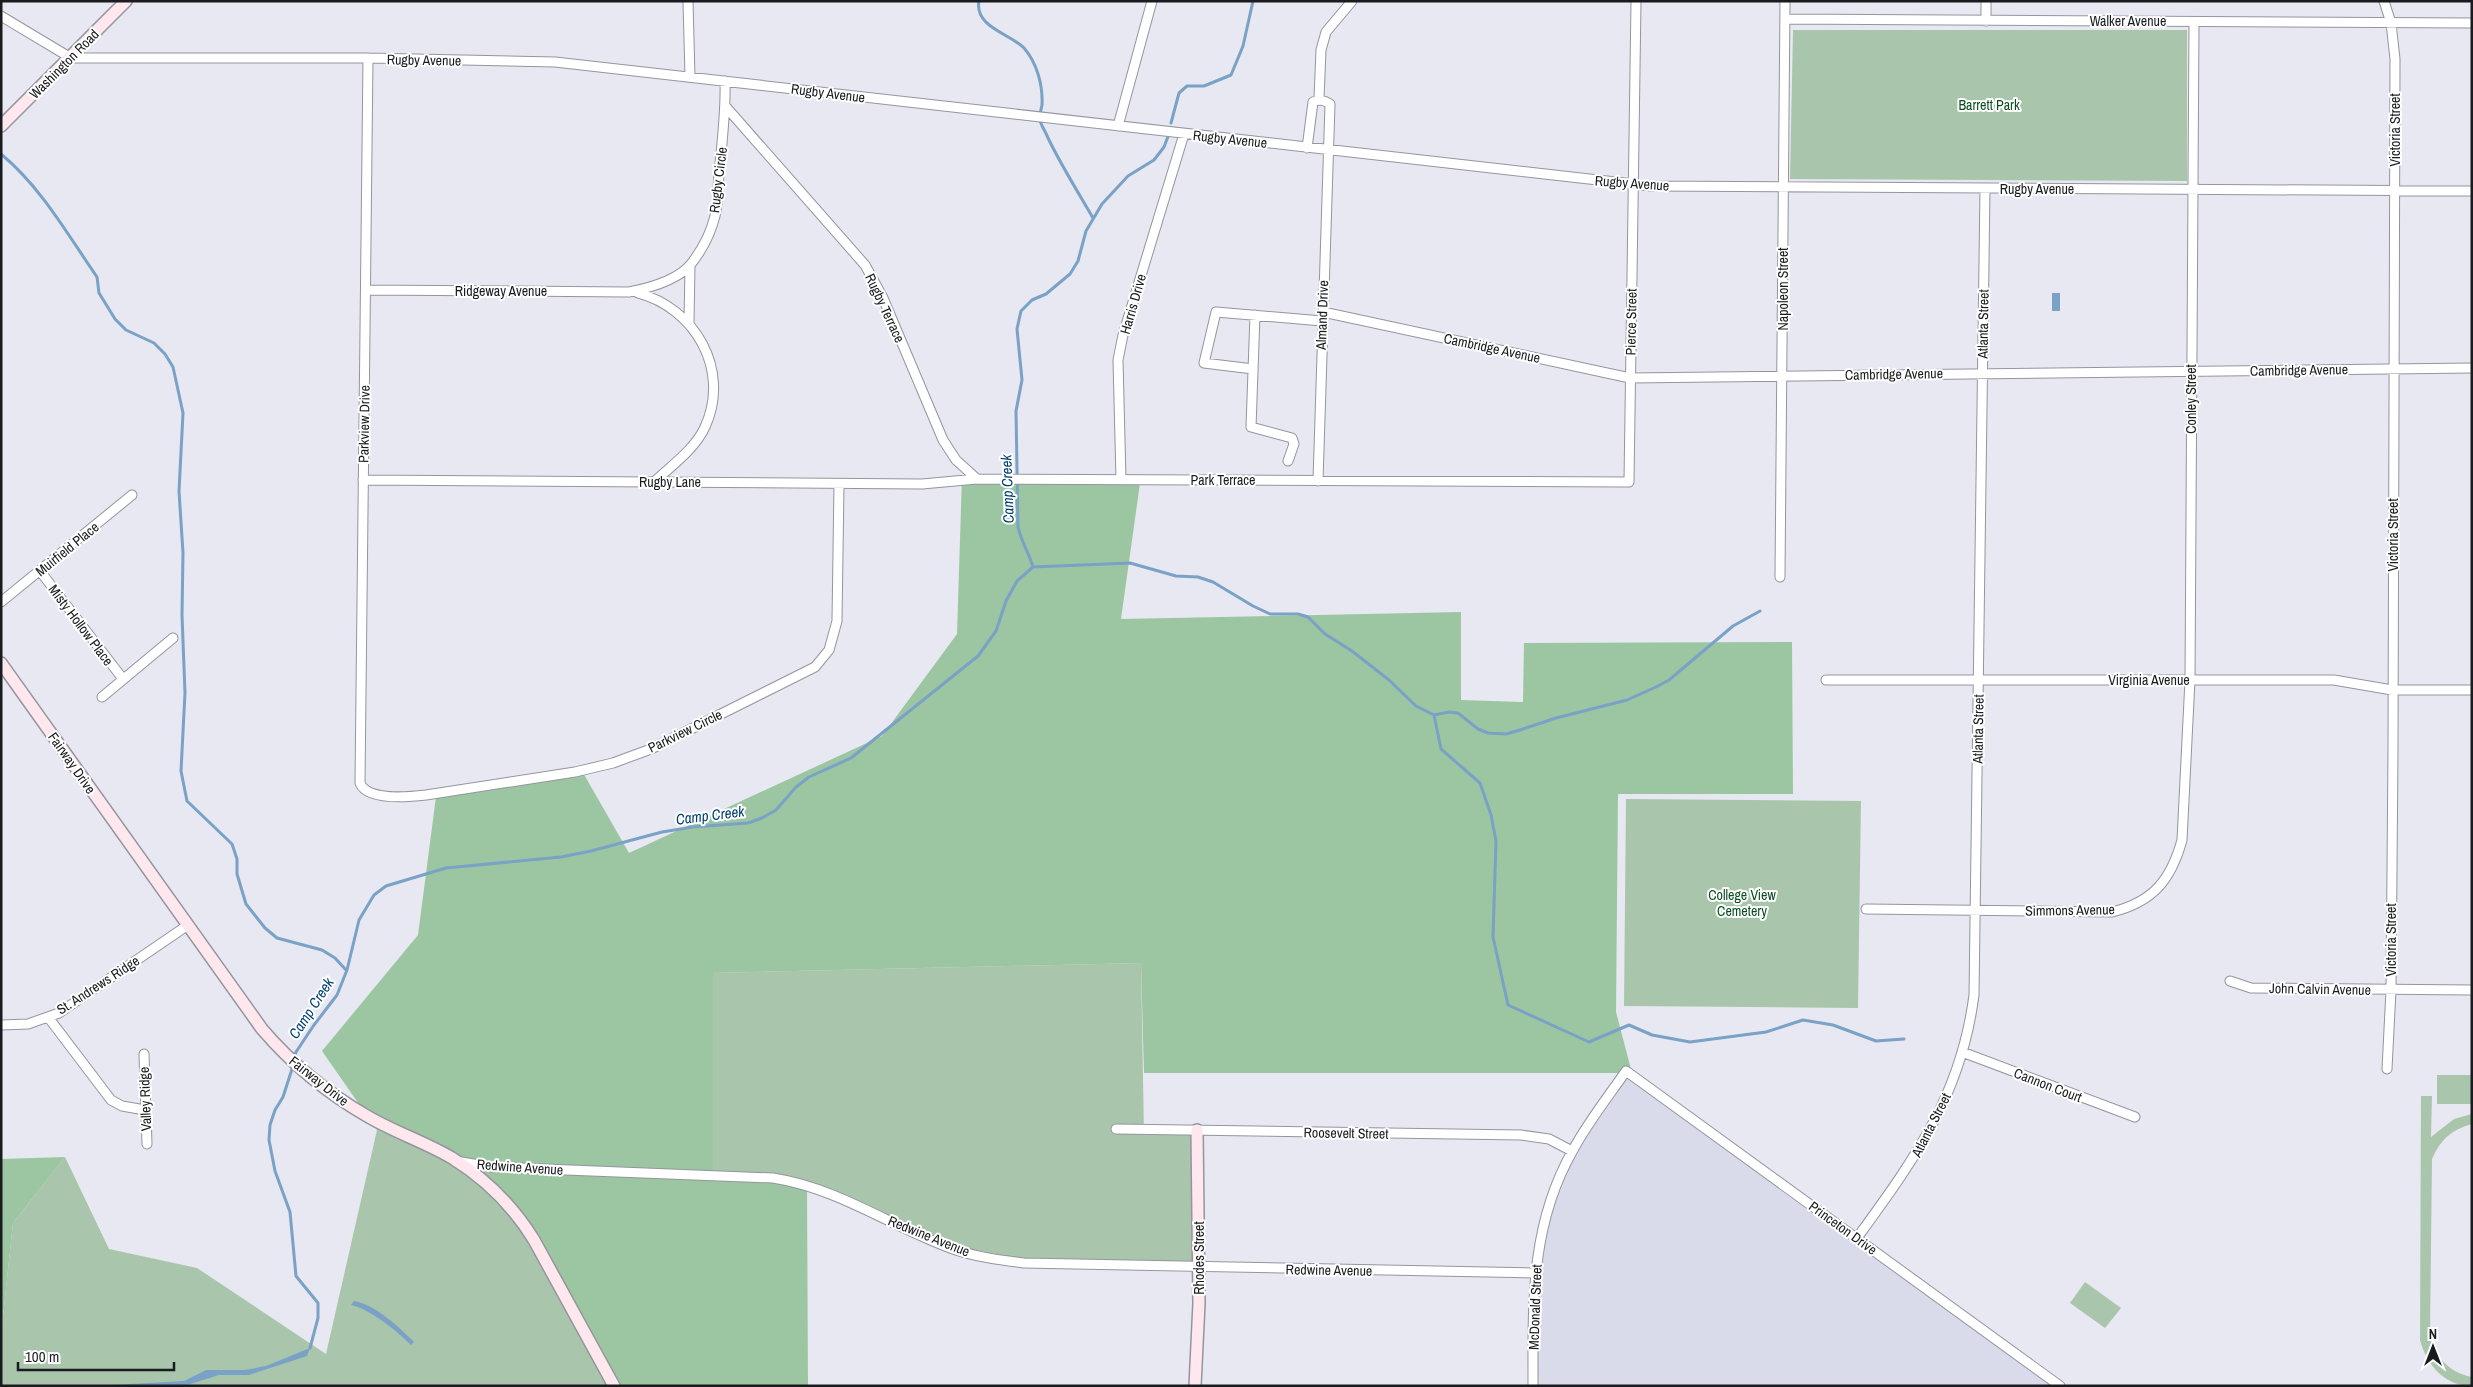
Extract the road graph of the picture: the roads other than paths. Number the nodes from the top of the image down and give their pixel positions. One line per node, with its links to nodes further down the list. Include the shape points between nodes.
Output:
1 (126, 1): 15 (street, Washington Road)
2 (688, 1): 17 (street)
3 (1152, 1): 22 (street)
4 (1352, 1): 19 (street, via 1326,32 1321,50)
5 (1636, 1): 26 (street, Pierce Street)
6 (1785, 1): 10 (street, Napoleon Street)
7 (1986, 1): 11 (street)
8 (2384, 1): 13 (street, Victoria Street)
9 (1, 16): 15 (street)
10 (1785, 19): 11 (street, Walker Avenue); 27 (street, Napoleon Street)
11 (1986, 21): 12 (street, Walker Avenue)
12 (2194, 22): 13 (street, Walker Avenue); 29 (street, Conley Street)
13 (2391, 23): 14 (street, Walker Avenue); 30 (street, Victoria Street, via 2395,59)
14 (2472, 24)
15 (71, 58): 16 (street, Rugby Avenue); 21 (street, Washington Road)
16 (368, 58): 17 (street, Rugby Avenue, via 555,62); 33 (street, Parkview Drive)
17 (690, 77): 18 (street, Rugby Avenue)
18 (725, 81): 20 (street, Rugby Circle); 22 (street, Rugby Avenue)
19 (1319, 100): 24 (street, via 1313,102); 25 (street, Almand Drive, via 1330,104)
20 (726, 107): 32 (street, Rugby Circle, via 715,215 708,236); 47 (street, Rugby Terrace, via 865,265 883,298 943,440 956,460)
21 (1, 126)
22 (1118, 126): 23 (street, Rugby Avenue)
23 (1184, 134): 24 (street, Rugby Avenue); 48 (street, Harris Drive, via 1118,360)
24 (1307, 148): 25 (street, Rugby Avenue)
25 (1327, 150): 26 (street, Rugby Avenue); 36 (street, Almand Drive)
26 (1633, 185): 27 (street, Rugby Avenue); 44 (street, Pierce Street)
27 (1784, 187): 28 (street, Rugby Avenue); 43 (street, Napoleon Street)
28 (1985, 188): 29 (street, Rugby Avenue); 42 (street, Atlanta Street)
29 (2193, 190): 30 (street, Rugby Avenue); 41 (street, Conley Street)
30 (2395, 191): 31 (street, Rugby Avenue); 40 (street, Victoria Street)
31 (2472, 191)
32 (690, 265): 34 (street, Rugby Circle, via 668,279); 37 (street)
33 (366, 290): 34 (street, Ridgeway Avenue); 46 (street, Parkview Drive)
34 (636, 291): 37 (street, via 668,305)
35 (1255, 315): 36 (street, Cambridge Avenue); 39 (street); 39 (street, Cambridge Avenue, via 1216,312 1204,363)
36 (1322, 316): 44 (street, Cambridge Avenue); 49 (street, Almand Drive)
37 (689, 323): 51 (street, via 707,353 713,371 711,410 695,443)
38 (2472, 368): 40 (street, Cambridge Avenue)
39 (1253, 369): 45 (street, via 1251,427 1292,438 1294,444)
40 (2394, 369): 41 (street, Cambridge Avenue); 63 (street, Victoria Street)
41 (2192, 371): 42 (street, Cambridge Avenue); 62 (street, Conley Street)
42 (1982, 373): 43 (street, Cambridge Avenue); 61 (street, Atlanta Street)
43 (1782, 375): 44 (street, Cambridge Avenue); 55 (street, Napoleon Street)
44 (1630, 378): 50 (street, Pierce Street, via 1629,482)
45 (1288, 462)
46 (364, 480): 51 (street, Rugby Lane); 67 (street, Parkview Drive, via 360,783)
47 (977, 480): 48 (street, Park Terrace); 52 (street, Rugby Lane)
48 (1121, 480): 49 (street, Park Terrace)
49 (1318, 481): 50 (street, Park Terrace)
50 (1469, 481)
51 (654, 482): 52 (street, Rugby Lane)
52 (839, 484): 67 (street, Parkview Circle, via 836,621 829,650 815,667 651,749 613,764 426,796 402,797 367,793)
53 (132, 495): 54 (street, Muirfield Place)
54 (40, 571): 56 (street, Muirfield Place); 59 (street, Misty Hollow Place)
55 (1780, 577)
56 (1, 602)
57 (172, 638): 59 (street, Misty Hollow Place)
58 (1, 663): 70 (street, Fairway Drive)
59 (123, 679): 65 (street, Misty Hollow Place)
60 (1826, 680): 61 (street, Virginia Avenue)
61 (1978, 680): 62 (street, Virginia Avenue); 69 (street, Atlanta Street)
62 (2190, 680): 63 (street, Virginia Avenue, via 2334,680); 66 (street, Conley Street)
63 (2392, 690): 64 (street, Virginia Avenue); 72 (street, Victoria Street)
64 (2472, 690)
65 (102, 697)
66 (2185, 775): 69 (street, Simmons Avenue, via 2182,840 2175,864 2161,885 2139,902 2112,912)
67 (363, 789)
68 (1866, 909): 69 (street, Simmons Avenue)
69 (1976, 910): 76 (street, Atlanta Street, via 1974,995)
70 (188, 925): 74 (street, St. Andrews Ridge, via 59,1013); 86 (street, Fairway Drive, via 257,1022 291,1060 350,1106)
71 (2230, 981): 72 (street, John Calvin Avenue, via 2251,988)
72 (2391, 990): 73 (street, John Calvin Avenue); 78 (street, Victoria Street)
73 (2472, 990)
74 (48, 1017): 75 (street, St. Andrews Ridge, via 28,1024); 80 (street, via 111,1100 122,1106)
75 (1, 1025)
76 (1962, 1052): 81 (street, Cannon Court); 87 (street, Atlanta Street, via 1943,1106 1923,1144)
77 (144, 1054): 80 (street, Valley Ridge)
78 (2387, 1069)
79 (1626, 1072): 85 (street, McDonald Street); 87 (street, Princeton Drive)
80 (145, 1110): 84 (street, Valley Ridge)
81 (2135, 1118)
82 (1116, 1129): 83 (street, Roosevelt Street)
83 (1197, 1130): 85 (street, Roosevelt Street, via 1521,1136 1549,1139); 88 (street, Rhodes Street)
84 (147, 1144)
85 (1572, 1151): 89 (street, McDonald Street, via 1547,1212)
86 (450, 1157): 88 (street, Redwine Avenue, via 492,1167 788,1181 826,1191 935,1241 977,1256 1024,1264); 90 (street, Fairway Drive, via 492,1188 524,1224)
87 (1857, 1238): 93 (street, Princeton Drive)
88 (1199, 1268): 89 (street, Redwine Avenue); 91 (street, Rhodes Street)
89 (1534, 1273): 92 (street, McDonald Street)
90 (614, 1386)
91 (1194, 1386)
92 (1533, 1386)
93 (2060, 1386)

